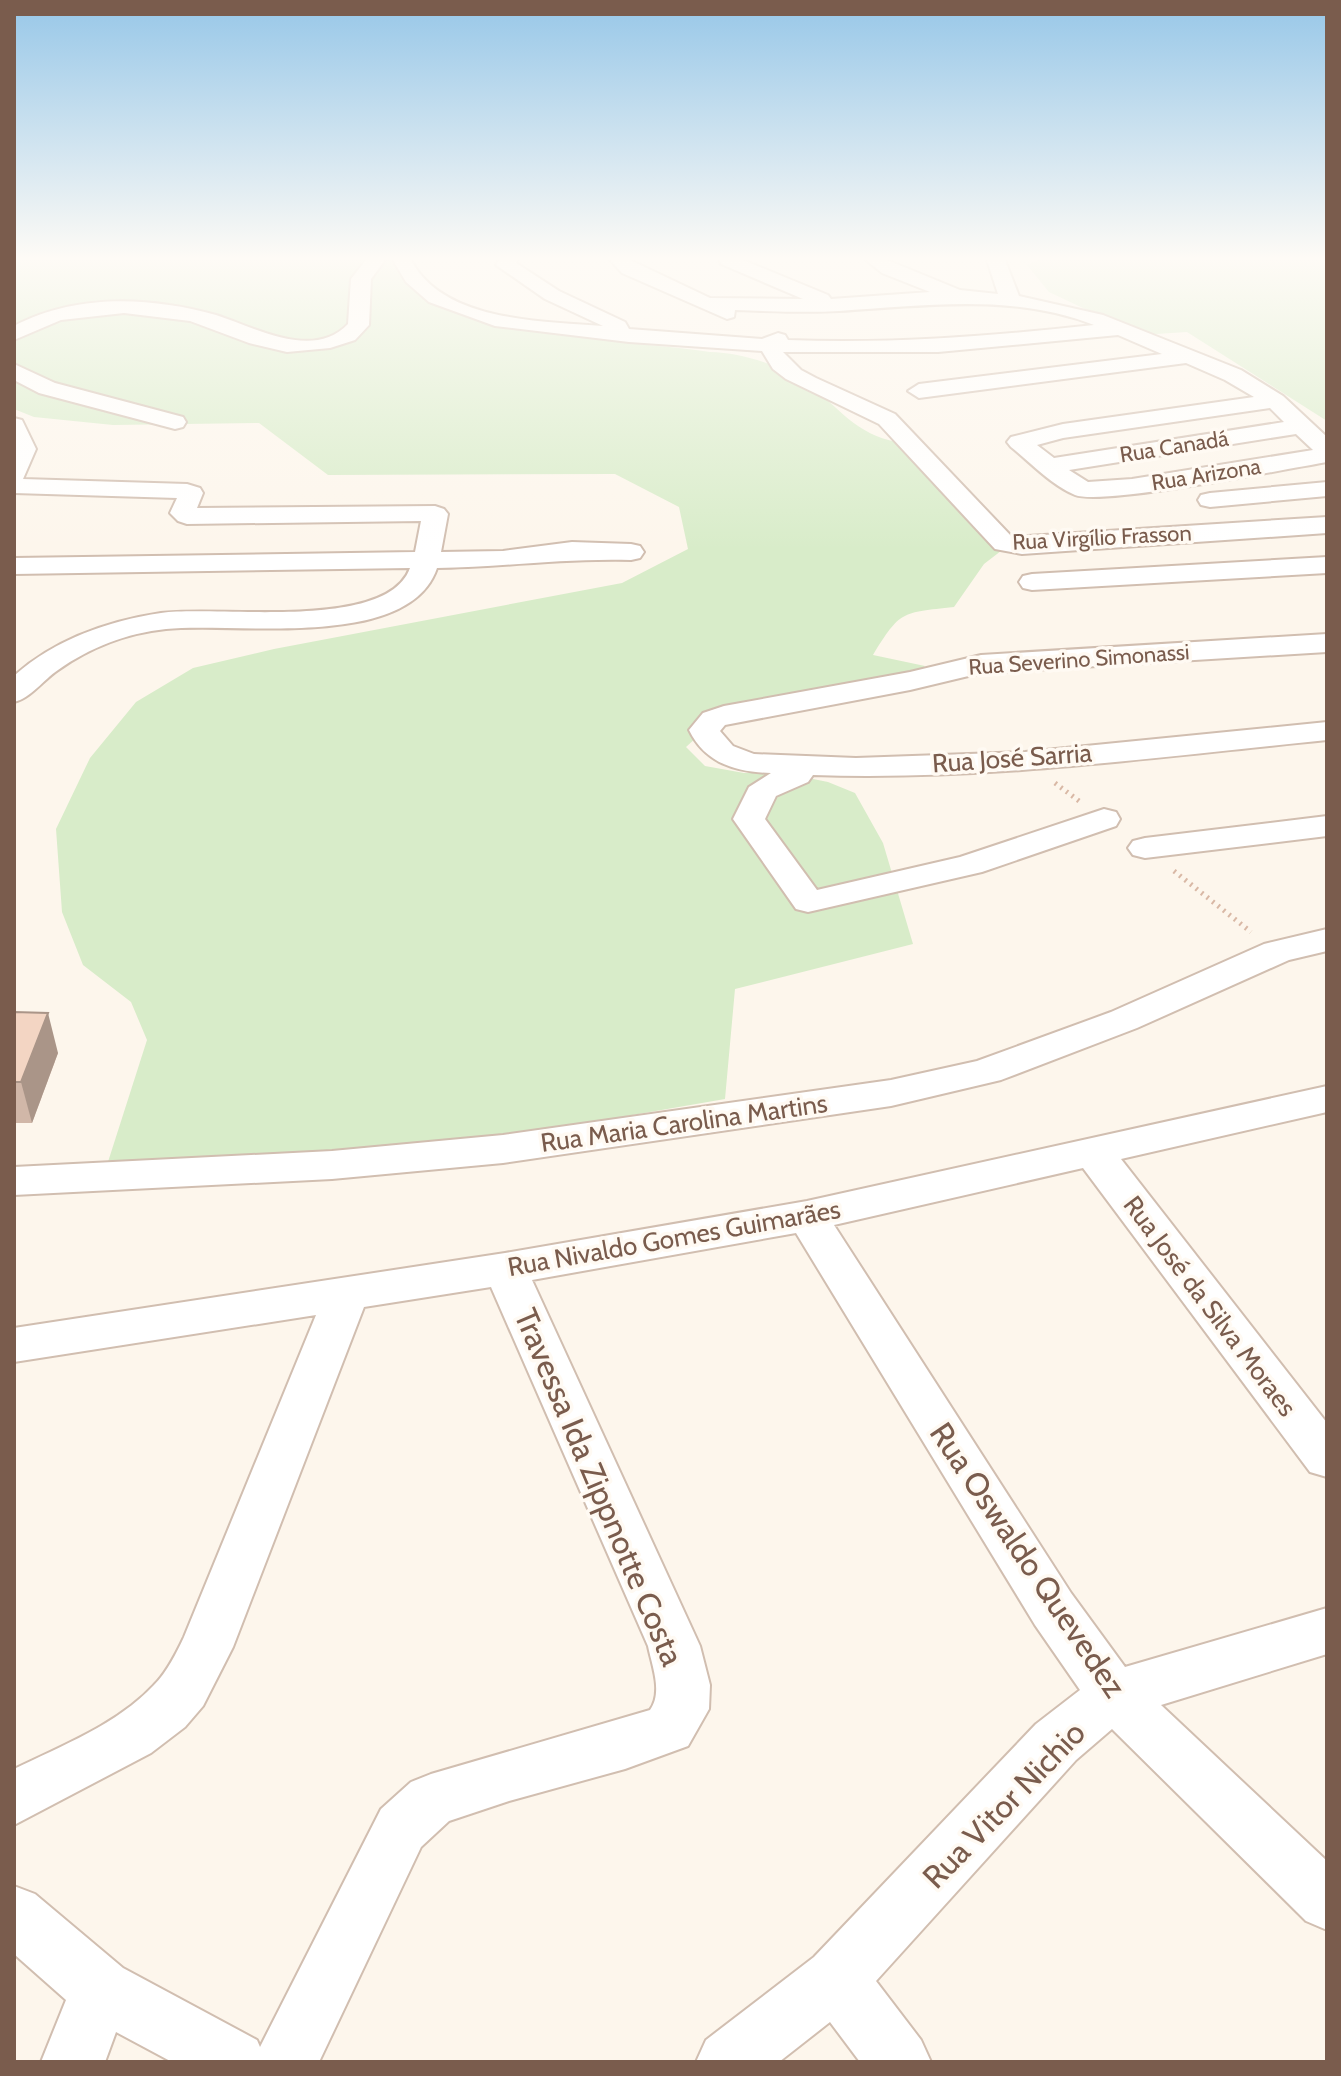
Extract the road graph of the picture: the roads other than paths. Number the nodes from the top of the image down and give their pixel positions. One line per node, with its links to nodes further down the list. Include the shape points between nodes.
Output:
1 (775, 357): 15 (street, Rua Virgílio Frasson, via 803,379 887,419 1004,544)
2 (1188, 357): 4 (street); 5 (street)
3 (14, 370): 6 (street, via 38,385)
4 (919, 391)
5 (1275, 401): 8 (street); 10 (street, via 1019,440)
6 (175, 422)
7 (14, 425): 11 (street, via 24,449)
8 (1301, 426): 9 (street); 10 (street, Rua Canadá)
9 (1327, 452): 10 (street, Rua Arizona, via 1084,490)
10 (1047, 466)
11 (14, 474)
12 (14, 486): 17 (street, via 176,490 191,493 183,513 187,516 431,513 435,518)
13 (1327, 489): 14 (street)
14 (1210, 500)
15 (1327, 525)
16 (631, 552): 17 (street, via 589,549 503,559)
17 (425, 559): 19 (street); 22 (street, via 414,588 380,608 311,619 137,623 106,632 55,659)
18 (1327, 565): 20 (street)
19 (14, 566)
20 (1032, 582)
21 (1327, 643): 24 (street, Rua Severino Simonassi, via 981,664 735,712 708,723)
22 (14, 693)
23 (1327, 731): 25 (street, Rua José Sarria, via 1025,761)
24 (706, 736): 25 (street, Rua José Sarria, via 736,759)
25 (803, 765): 26 (street, via 797,775 773,782 756,796 749,819 808,902 970,865)
26 (1104, 819)
27 (1327, 826): 28 (street)
28 (1145, 848)
29 (1327, 940): 32 (street, Rua Maria Carolina Martins, via 1277,952 1124,1020 987,1071 891,1093 503,1149 332,1165)
30 (1327, 1099): 31 (street, Rua Nivaldo Gomes Guimarães)
31 (1094, 1153): 33 (street, Rua Nivaldo Gomes Guimarães); 37 (street, Rua José da Silva Moraes)
32 (14, 1181)
33 (807, 1216): 34 (street, Rua Nivaldo Gomes Guimarães); 39 (street, Rua Oswaldo Quevedez, via 1053,1609)
34 (505, 1269): 35 (street, Rua Nivaldo Gomes Guimarães); 47 (street, Travessa Ida Zippnotte Costa, via 674,1646 683,1685 682,1709 669,1728 431,1801 401,1828)
35 (347, 1293): 36 (street, Rua Nivaldo Gomes Guimarães); 40 (street, via 207,1647 185,1687 168,1709 142,1728)
36 (14, 1345)
37 (1327, 1458)
38 (1327, 1631): 39 (street, Rua Vitor Nichio)
39 (1114, 1695): 41 (street, Rua Oswaldo Quevedez); 43 (street, Rua Vitor Nichio, via 1056,1742)
40 (14, 1798)
41 (1327, 1901)
42 (14, 1915): 44 (street)
43 (836, 1979): 48 (street, Rua Vitor Nichio); 49 (street)
44 (101, 1990): 45 (street); 46 (street)
45 (73, 2062)
46 (235, 2062)
47 (286, 2062)
48 (728, 2062)
49 (899, 2062)

